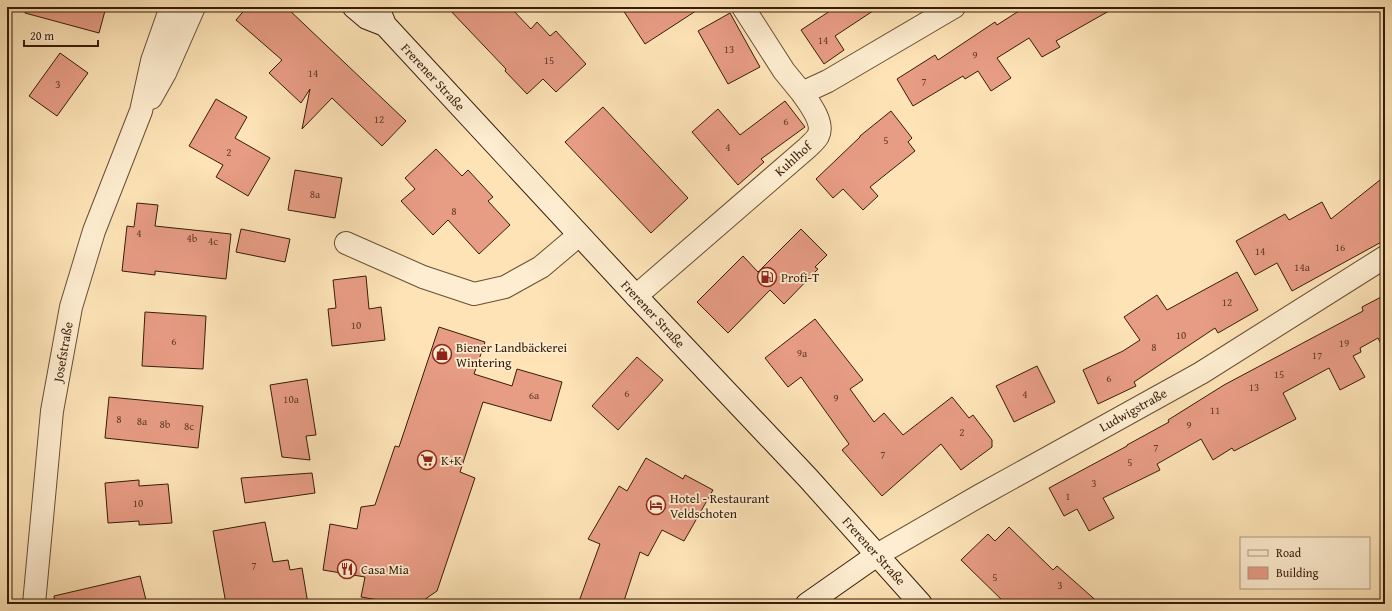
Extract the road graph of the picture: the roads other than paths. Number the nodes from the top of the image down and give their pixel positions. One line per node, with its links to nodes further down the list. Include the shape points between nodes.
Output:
1 (172, 7): 8 (street, Josefstraße, via 152,62)
2 (194, 7): 8 (street, Josefstraße, via 165,73)
3 (354, 7): 6 (street, Frerener Straße, via 367,18)
4 (743, 7): 7 (street, via 784,71)
5 (954, 7): 7 (street, via 828,81)
6 (382, 16): 9 (street, Frerener Straße)
7 (802, 93): 12 (street, Kuhlhof, via 815,113 819,127 818,135 802,153)
8 (141, 111): 14 (street, Josefstraße, via 94,231 71,307 52,411)
9 (579, 235): 10 (street, via 541,267 505,287 474,294 423,277); 12 (street, Frerener Straße)
10 (346, 243)
11 (1385, 257): 13 (street, Ludwigstraße, via 1201,373)
12 (636, 296): 13 (street, Frerener Straße)
13 (877, 555): 15 (street, Ludwigstraße); 16 (street, Frerener Straße)
14 (34, 604)
15 (807, 604)
16 (921, 604)

